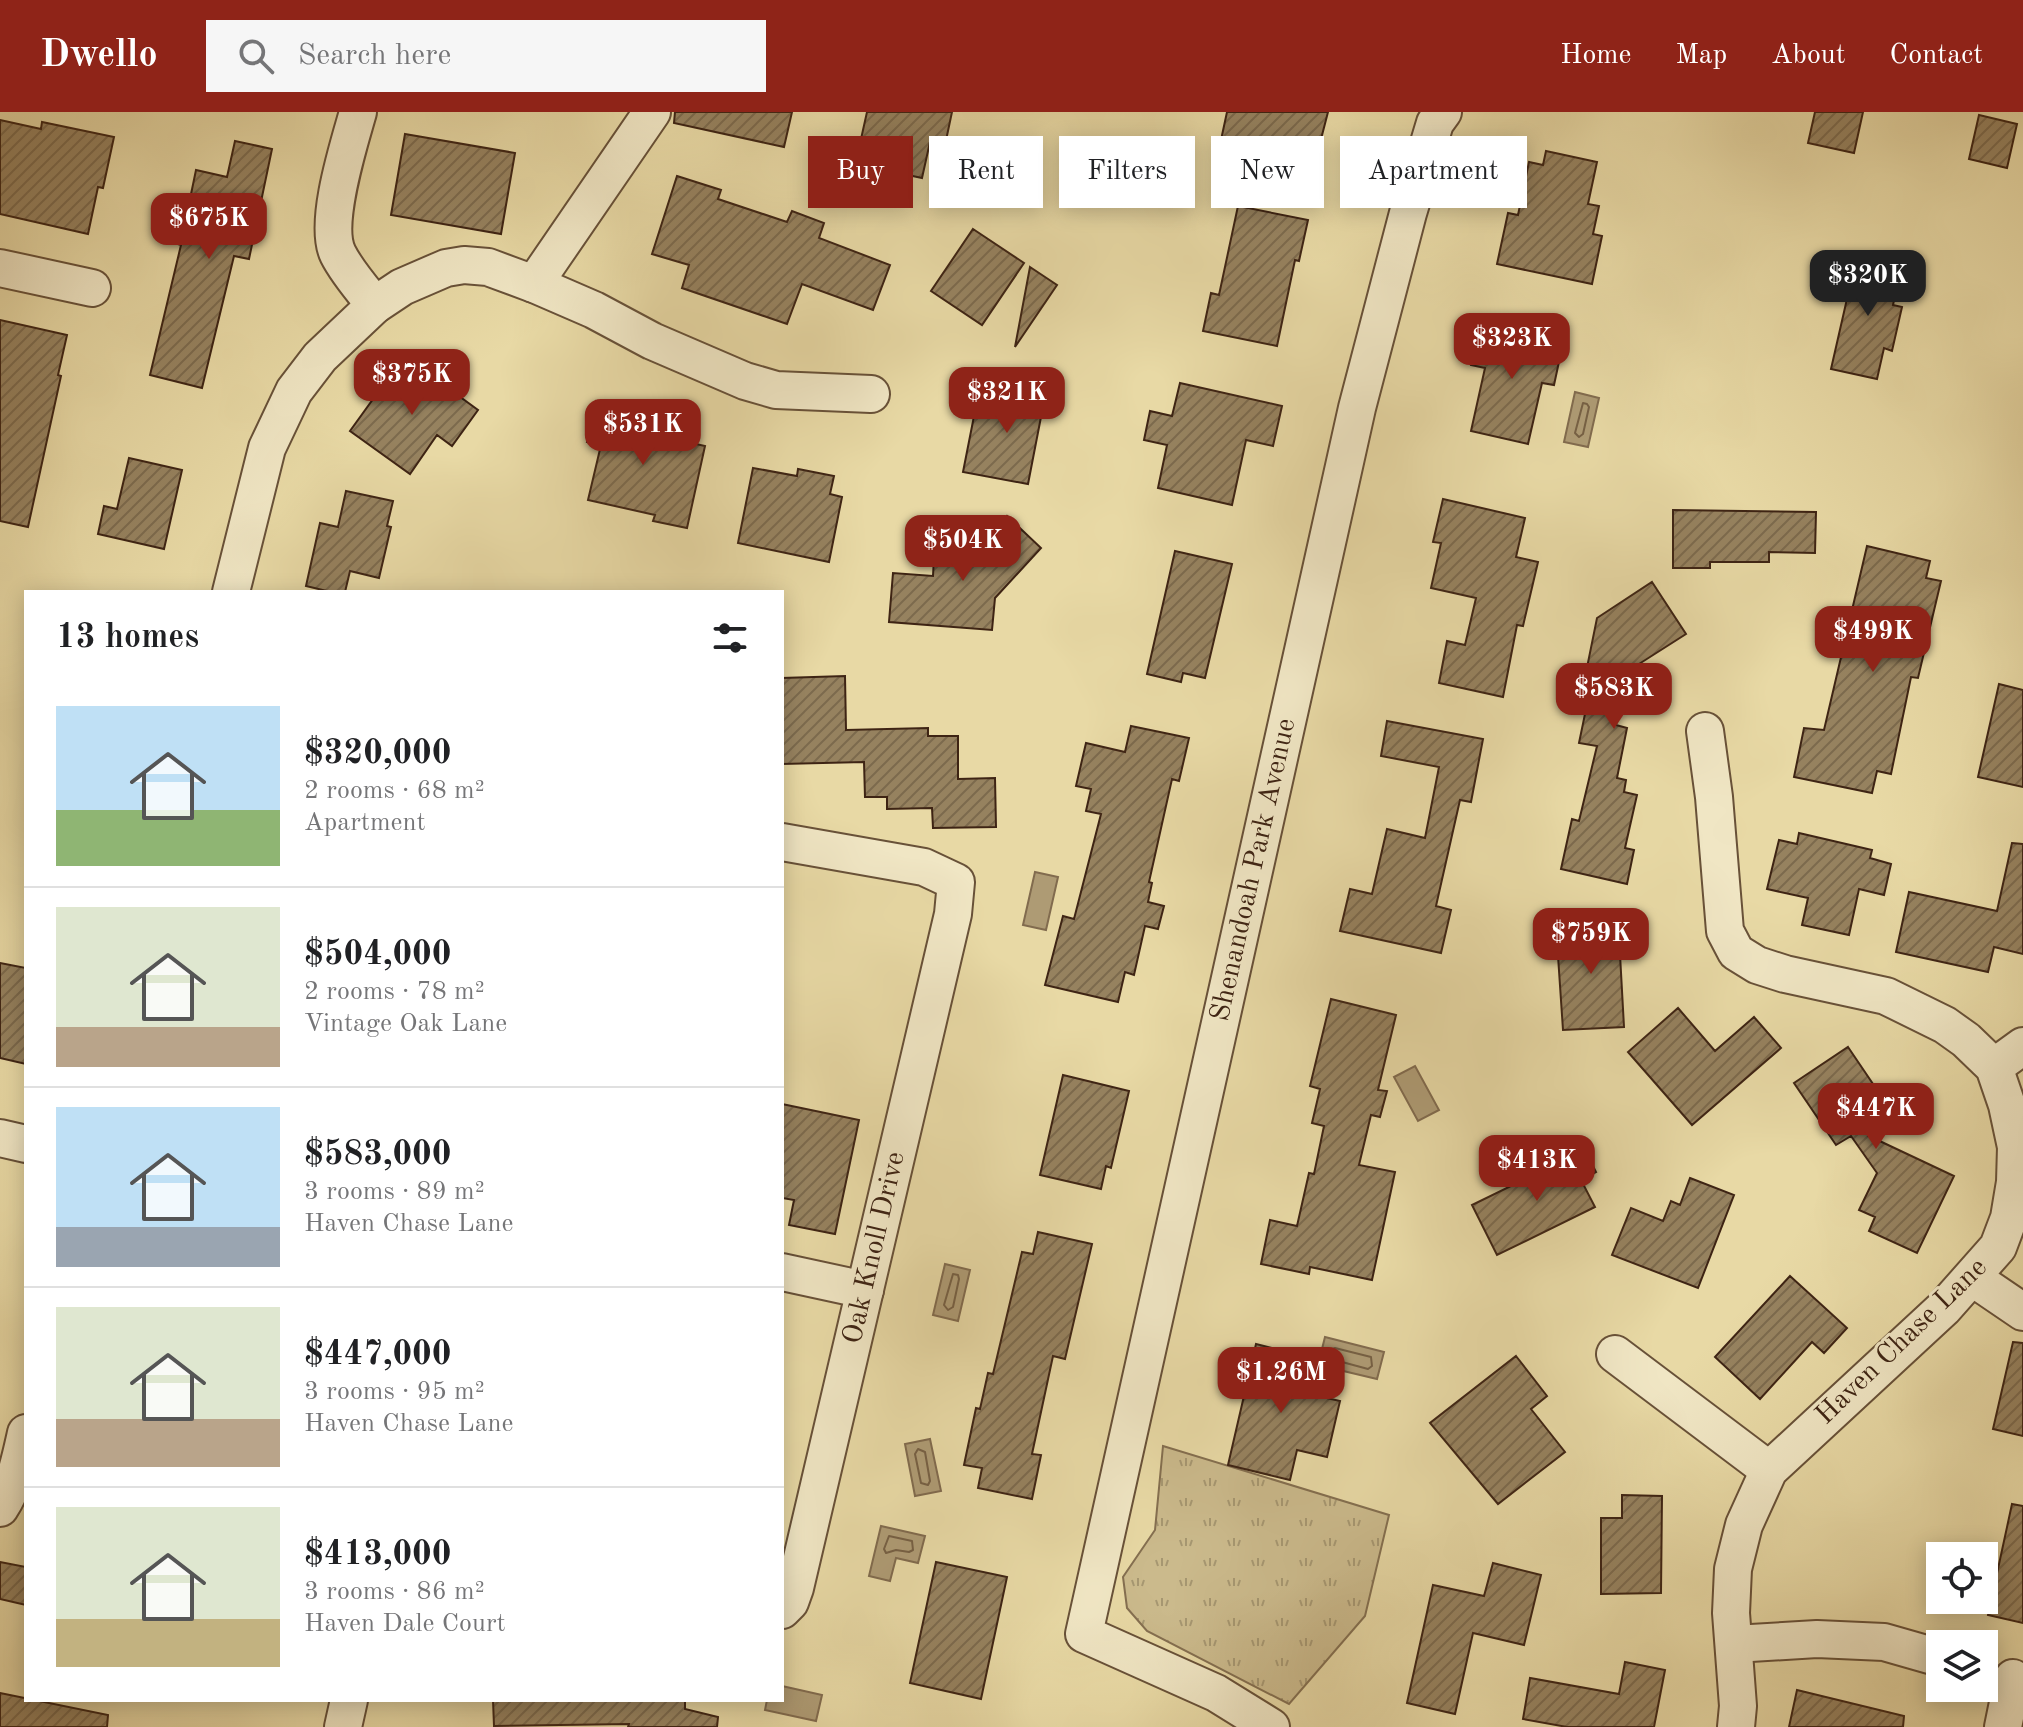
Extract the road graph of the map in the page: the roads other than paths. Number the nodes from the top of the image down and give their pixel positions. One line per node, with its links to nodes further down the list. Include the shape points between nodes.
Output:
1 (358, 112): 7 (street, via 341,174 336,251)
2 (652, 112): 5 (street)
3 (1443, 112): 30 (street, Shenandoah Park Avenue, via 1408,213 1357,408 1084,1634 1216,1693)
4 (0, 268): 6 (street)
5 (534, 284): 7 (street, via 488,267 464,265 402,287); 8 (street, via 745,381 776,390)
6 (92, 288)
7 (375, 305): 9 (street, via 320,357 294,391 267,448)
8 (871, 394)
9 (232, 590)
10 (1705, 731): 13 (street, Haven Chase Lane, via 1725,931 1736,952 1771,970 1886,996 1920,1011 1966,1040)
11 (784, 842): 18 (street, Oak Knoll Drive, via 924,867 956,882 953,914)
12 (2023, 1046): 13 (street)
13 (1994, 1067): 17 (street, Haven Chase Lane, via 2016,1147 2015,1182 1998,1247)
14 (0, 1138): 15 (street)
15 (24, 1144)
16 (784, 1272): 18 (street)
17 (1973, 1278): 19 (street); 22 (street, Haven Chase Lane)
18 (865, 1290): 24 (street, Oak Knoll Drive, via 795,1588)
19 (2023, 1312)
20 (1615, 1354): 22 (street)
21 (24, 1442): 23 (street)
22 (1769, 1470): 25 (street, Haven Chase Lane, via 1744,1525 1733,1569)
23 (0, 1508)
24 (784, 1608)
25 (1734, 1644): 26 (street, via 1884,1642); 31 (street, Haven Chase Lane)
26 (1926, 1654)
27 (2007, 1676): 32 (street)
28 (349, 1702): 29 (street)
29 (343, 1727)
30 (1271, 1727)
31 (1736, 1727)
32 (2003, 1727)

